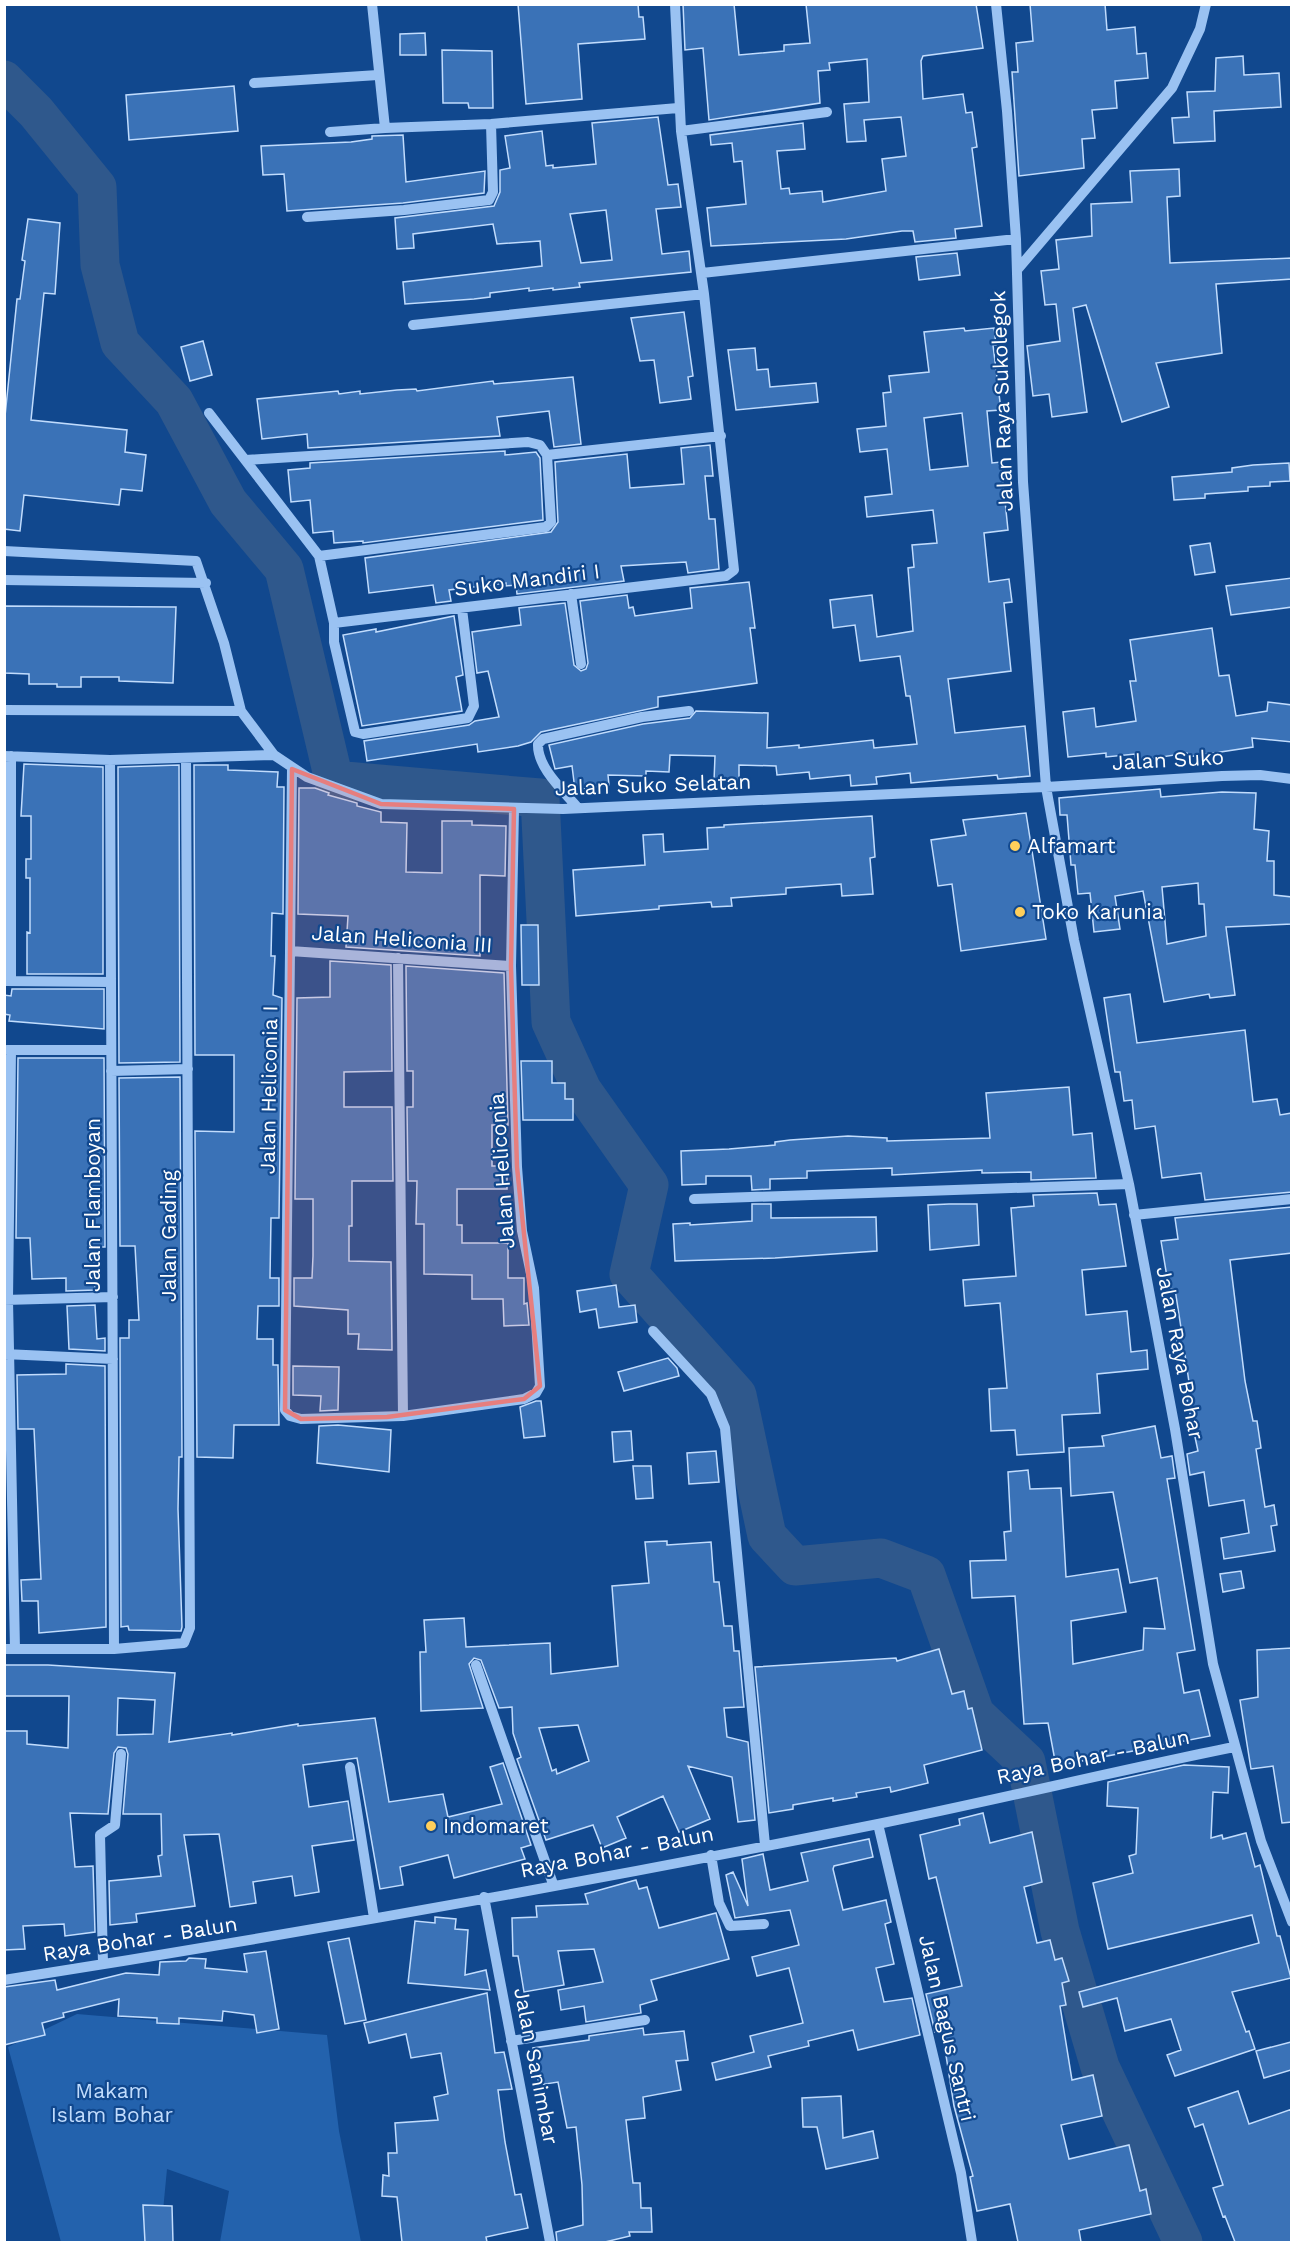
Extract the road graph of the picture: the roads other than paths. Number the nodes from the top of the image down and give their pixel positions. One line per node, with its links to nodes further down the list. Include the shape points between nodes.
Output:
1 (372, 4): 5 (street)
2 (675, 4): 7 (street)
3 (996, 4): 14 (street)
4 (1206, 4): 15 (street, Jalan Raya Sukolegok, via 1200,29 1172,88)
5 (378, 75): 6 (street); 10 (street)
6 (254, 83)
7 (678, 108): 9 (street); 11 (street)
8 (827, 112): 11 (street)
9 (491, 124): 10 (street); 13 (street, via 493,192 489,200)
10 (385, 128): 12 (street)
11 (681, 131): 16 (street)
12 (330, 132)
13 (307, 217)
14 (1016, 239): 15 (street); 16 (street)
15 (1017, 270): 40 (street, Jalan Raya Sukolegok, via 1023,482)
16 (702, 273): 17 (street)
17 (704, 294): 18 (street); 20 (street)
18 (413, 326)
19 (209, 413): 22 (street)
20 (721, 436): 21 (street); 27 (street, Suko Mandiri I, via 735,565 731,573)
21 (547, 455): 22 (street, via 540,446 528,442); 24 (street, via 551,522 546,527)
22 (246, 460): 24 (street)
23 (4, 551): 26 (street, via 192,559 200,566)
24 (319, 556): 29 (street)
25 (4, 580): 26 (street)
26 (206, 583): 32 (street)
27 (571, 594): 28 (street, Suko Mandiri I); 30 (street)
28 (462, 609): 29 (street, Suko Mandiri I); 29 (street, via 474,706 468,718 363,734 353,728 334,642)
29 (334, 623)
30 (581, 664)
31 (4, 710): 32 (street)
32 (241, 711): 34 (street, Jalan Suko Selatan)
33 (689, 711): 41 (street, via 543,739 538,751 549,773)
34 (274, 755): 36 (street); 38 (street, Jalan Suko Selatan)
35 (8, 756): 37 (street); 46 (street)
36 (186, 758): 37 (street); 50 (street, Jalan Gading)
37 (110, 760): 47 (street, Jalan Flamboyan)
38 (292, 769): 42 (street, Jalan Suko Selatan, via 381,804); 43 (street, Jalan Heliconia I)
39 (1292, 779): 40 (street, Jalan Suko, via 1221,776)
40 (1046, 787): 41 (street, Jalan Suko Selatan); 52 (street, Jalan Raya Bohar, via 1074,940)
41 (578, 808): 42 (street, Jalan Suko Selatan)
42 (514, 809): 45 (street, Jalan Heliconia)
43 (290, 951): 44 (street, Jalan Heliconia III); 61 (street, Jalan Heliconia I, via 285,1410 301,1419)
44 (398, 958): 45 (street, Jalan Heliconia III); 61 (street)
45 (512, 966): 61 (street, Jalan Heliconia, via 522,1231 534,1288 540,1386 524,1399)
46 (8, 981): 47 (street)
47 (111, 982): 49 (street, Jalan Flamboyan)
48 (8, 1050): 49 (street); 57 (street)
49 (111, 1050): 51 (street, Jalan Flamboyan)
50 (188, 1069): 51 (street); 63 (street, Jalan Gading, via 190,1628 184,1643)
51 (111, 1071): 56 (street, Jalan Flamboyan)
52 (1129, 1184): 53 (street); 55 (street, Jalan Raya Bohar)
53 (694, 1199)
54 (1292, 1199): 55 (street)
55 (1134, 1215): 65 (street, Jalan Raya Bohar, via 1175,1429 1213,1664)
56 (112, 1297): 57 (street); 60 (street, Jalan Flamboyan)
57 (6, 1300): 59 (street)
58 (653, 1331): 69 (street, via 711,1394 725,1428)
59 (7, 1354): 60 (street); 62 (street)
60 (113, 1359): 63 (street, Jalan Flamboyan)
61 (403, 1416)
62 (10, 1649): 63 (street)
63 (114, 1649)
64 (476, 1665): 71 (street)
65 (1234, 1747): 68 (street, Raya Bohar - Balun); 74 (street, Jalan Raya Bohar, via 1261,1841)
66 (121, 1754): 76 (street, via 115,1825 100,1835)
67 (350, 1767): 73 (street)
68 (878, 1824): 69 (street, Raya Bohar - Balun); 81 (street, Jalan Bagus Santri, via 961,2173)
69 (765, 1845): 70 (street, Raya Bohar - Balun)
70 (711, 1855): 71 (street, Raya Bohar - Balun); 75 (street, via 719,1904 730,1926)
71 (553, 1884): 72 (street, Raya Bohar - Balun)
72 (484, 1897): 73 (street, Raya Bohar - Balun); 79 (street, Jalan Sanimbar)
73 (374, 1918): 76 (street, Raya Bohar - Balun)
74 (1292, 1922)
75 (764, 1924)
76 (104, 1964): 77 (street, Raya Bohar - Balun)
77 (4, 1980)
78 (645, 2020): 79 (street)
79 (511, 2041): 80 (street, Jalan Sanimbar)
80 (550, 2242)
81 (972, 2242)

